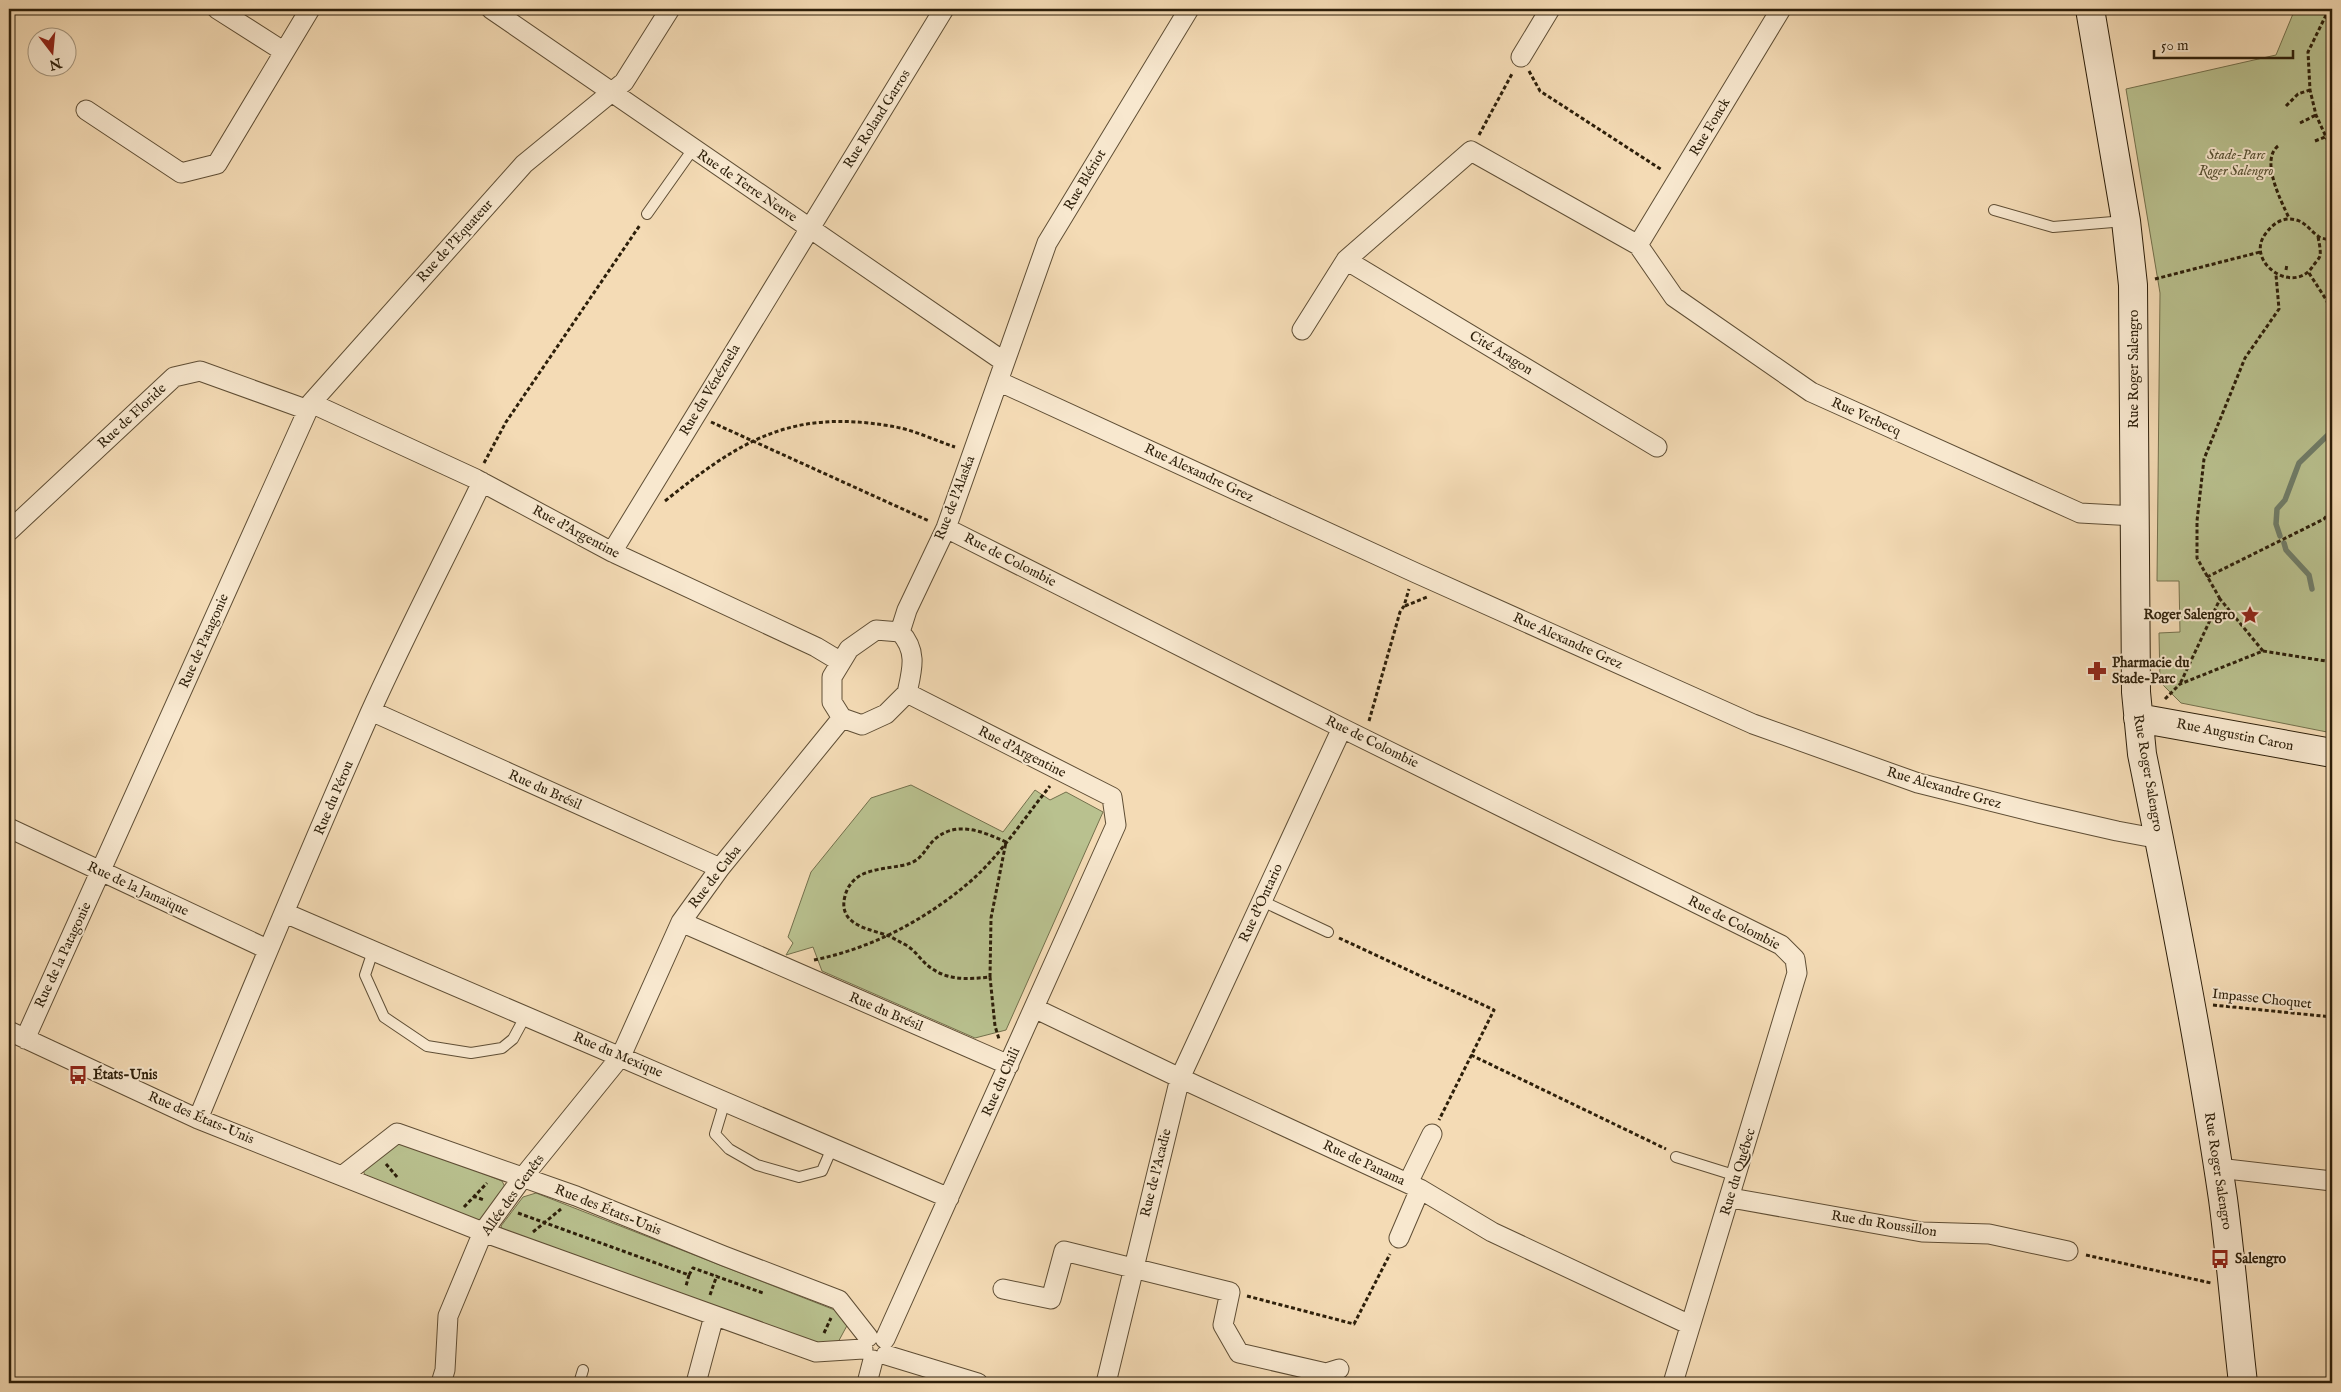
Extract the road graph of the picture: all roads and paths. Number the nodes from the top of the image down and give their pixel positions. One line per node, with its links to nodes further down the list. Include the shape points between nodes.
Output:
1 (217, 9): 11 (street)
2 (310, 9): 11 (street)
3 (491, 9): 14 (street, Rue de Terre Neuve)
4 (670, 9): 14 (street, Rue de l'Equateur, via 624,82)
5 (944, 9): 30 (street, Rue Roland Garros)
6 (1189, 9): 43 (street, Rue Blériot, via 1047,244)
7 (1550, 9): 12 (street)
8 (1781, 9): 25 (street, Rue Fonck)
9 (2090, 9): 29 (main road, Rue Roger Salengro)
10 (2329, 9): 13 (path, via 2308,52)
11 (283, 51): 16 (street, via 217,164 182,173)
12 (1521, 57): 24 (path); 25 (path, via 1540,91)
13 (2310, 90): 15 (path, via 2298,94); 17 (path)
14 (612, 92): 22 (street, Rue de Terre Neuve); 45 (street, Rue de l'Equateur, via 524,164)
15 (2286, 106)
16 (86, 110)
17 (2316, 115): 18 (path); 19 (path)
18 (2300, 123)
19 (2325, 137): 20 (path); 23 (path)
20 (2315, 142)
21 (2278, 146): 28 (path, via 2272,151 2270,162 2279,197)
22 (693, 149): 27 (lane); 30 (street, Rue de Terre Neuve)
23 (2332, 150)
24 (1471, 151): 33 (street); 35 (street)
25 (1678, 180): 33 (street, Rue Fonck)
26 (1994, 210): 29 (lane, via 2053,227)
27 (647, 214): 50 (path, via 506,422)
28 (2289, 219): 31 (path, via 2307,223); 34 (path, via 2274,224 2268,230 2263,236)
29 (2126, 221): 40 (main road, Rue Roger Salengro)
30 (809, 229): 43 (street, Rue de Terre Neuve); 46 (street, Rue du Vénézuela)
31 (2318, 237): 32 (path); 38 (path, via 2320,256)
32 (2332, 240)
33 (1638, 245): 53 (street, Rue Verbecq, via 1674,297 1811,392 2080,513)
34 (2260, 252): 39 (path, via 2265,265); 40 (path, via 2158,277 2147,284)
35 (1346, 260): 42 (street); 48 (street, Cité Aragon)
36 (2287, 264): 37 (path)
37 (2286, 270)
38 (2309, 273): 39 (path, via 2293,279); 41 (path, via 2327,301)
39 (2276, 275): 58 (path, via 2279,310 2245,358 2204,459 2197,521 2197,558)
40 (2133, 285): 53 (main road, Rue Roger Salengro)
41 (2332, 322)
42 (1302, 330)
43 (1003, 362): 44 (street, Rue de l'Alaska)
44 (998, 381): 49 (street, Rue de l'Alaska); 57 (street, Rue Alexandre Grez)
45 (310, 406): 50 (street, Rue d'Argentine); 55 (street, Rue de Floride, via 200,372 174,377); 80 (street, Rue de Patagonie)
46 (695, 415): 47 (path); 56 (street, Rue du Vénézuela)
47 (752, 441): 49 (path, via 798,424 845,421 892,426); 51 (path, via 712,463); 54 (path)
48 (1656, 447)
49 (972, 453): 54 (street, Rue de l'Alaska)
50 (479, 480): 56 (street, Rue d'Argentine); 68 (street, Rue du Pérou)
51 (663, 503)
52 (2332, 509): 58 (path, via 2324,519)
53 (2135, 516): 70 (main road, Rue Roger Salengro, via 2136,692)
54 (946, 528): 62 (street, Rue de l'Alaska); 71 (street, Rue de Colombie)
55 (9, 531)
56 (612, 552): 64 (street, Rue d'Argentine, via 816,647)
57 (1416, 573): 61 (path); 77 (street, Rue Alexandre Grez, via 1753,724 1918,783)
58 (2208, 577): 60 (path)
59 (1428, 596): 61 (path)
60 (2220, 599): 63 (path); 66 (path)
61 (1404, 606): 72 (path)
62 (900, 632): 64 (street, via 876,630 849,648); 67 (street, via 909,642 913,666)
63 (2263, 651): 65 (path); 66 (path)
64 (841, 662): 69 (street, via 832,677 832,702)
65 (2332, 662)
66 (2180, 684): 70 (path)
67 (907, 693): 69 (street, via 886,714 862,725); 74 (street, Rue d'Argentine)
68 (371, 711): 79 (street, Rue du Brésil); 82 (street, Rue du Pérou)
69 (842, 718): 79 (street, Rue de Cuba)
70 (2150, 720): 73 (main road, Rue Augustin Caron); 77 (main road, Rue Roger Salengro, via 2142,754)
71 (1342, 728): 72 (street, Rue de Colombie); 81 (street, Rue d'Ontario)
72 (1364, 738): 88 (street, Rue de Colombie, via 1781,945)
73 (2332, 753)
74 (1061, 771): 75 (street, Rue d'Argentine, via 1112,797); 78 (path)
75 (1116, 825): 92 (street, Rue du Chili)
76 (9, 828): 80 (street, Rue de la Jamaïque)
77 (2160, 839): 91 (main road, Rue Roger Salengro)
78 (1006, 842): 85 (path, via 973,879); 85 (path, via 980,830 958,828 936,838 922,856 910,863 882,867 861,875 847,887 843,903 850,919 863,930); 90 (path, via 991,918)
79 (720, 868): 83 (street, Rue de Cuba)
80 (101, 872): 86 (street, Rue de la Jamaïque); 95 (street, Rue de la Patagonie)
81 (1262, 901): 84 (lane); 99 (street, Rue d'Ontario)
82 (285, 913): 86 (street, Rue du Pérou); 87 (street, Rue du Mexique)
83 (680, 922): 89 (street, Rue du Brésil); 97 (street, Rue de Cuba)
84 (1328, 932): 96 (path, via 1494,1010)
85 (889, 936): 89 (path, via 855,949); 90 (path, via 910,947 931,968 953,978)
86 (267, 949): 101 (street, Rue du Pérou)
87 (373, 950): 93 (street, Rue du Mexique); 93 (lane, via 365,975 384,1018 427,1046 471,1053 502,1048 513,1039)
88 (1795, 959): 109 (street, Rue du Québec, via 1797,973)
89 (783, 967): 98 (street, Rue du Brésil)
90 (990, 977): 98 (path, via 995,1026)
91 (2190, 1003): 94 (path, Impasse Choquet); 106 (main road, Rue Roger Salengro)
92 (1034, 1008): 98 (street, Rue du Chili); 99 (street, Rue de Panama)
93 (526, 1016): 97 (street, Rue du Mexique)
94 (2332, 1017)
95 (17, 1035): 101 (street, Rue des États-Unis)
96 (1471, 1055): 102 (path); 105 (path, via 1662,1146)
97 (621, 1056): 100 (street, Rue du Mexique); 110 (street, Allée des Genêts)
98 (1009, 1065): 116 (street, Rue du Chili)
99 (1180, 1078): 113 (street, Rue de Panama); 128 (street, Rue de l'Acadie)
100 (725, 1102): 103 (street, Rue du Mexique); 103 (lane, via 715,1134 729,1149 757,1165 799,1177 822,1171)
101 (198, 1118): 108 (street, Rue des États-Unis)
102 (1432, 1134): 113 (street)
103 (832, 1148): 116 (street, Rue du Mexique)
104 (374, 1151): 107 (street, Rue des États-Unis, via 397,1133); 108 (street, Rue des États-Unis); 111 (path)
105 (1676, 1157): 109 (lane)
106 (2218, 1168): 112 (street); 131 (main road, Rue Roger Salengro)
107 (501, 1169): 110 (street, Rue des États-Unis); 114 (path)
108 (342, 1176): 121 (street, Rue des États-Unis)
109 (1737, 1176): 117 (street, Rue du Québec)
110 (523, 1177): 115 (street, Rue des États-Unis); 120 (street, Allée des Genêts)
111 (400, 1180)
112 (2332, 1181)
113 (1414, 1186): 124 (street); 143 (street, Rue de Panama, via 1492,1232)
114 (473, 1196): 119 (path); 120 (path)
115 (576, 1196): 122 (path); 127 (street, Rue des États-Unis)
116 (949, 1198): 145 (street, Rue du Chili)
117 (1731, 1198): 126 (street, Rue du Roussillon, via 1922,1232 1990,1234); 143 (street, Rue du Québec)
118 (456, 1201): 119 (path)
119 (466, 1205): 121 (path)
120 (501, 1207): 122 (path); 123 (street, Allée des Genêts)
121 (451, 1220): 123 (street, Rue des États-Unis)
122 (545, 1223): 125 (path); 129 (path)
123 (483, 1232): 125 (street, Rue des États-Unis); 148 (street, Allée des Genêts, via 448,1316 445,1370)
124 (1399, 1238): 135 (path, via 1354,1324)
125 (517, 1245): 140 (street, Rue des États-Unis)
126 (2068, 1251): 131 (path)
127 (724, 1256): 130 (path); 139 (street, Rue des États-Unis)
128 (1133, 1268): 133 (street, via 1064,1252 1051,1299); 135 (street); 153 (street, Rue de l'Acadie)
129 (689, 1275): 130 (path, via 693,1268); 132 (path, via 685,1286)
130 (717, 1276): 136 (path); 137 (path)
131 (2232, 1288): 155 (main road, Rue Roger Salengro)
132 (694, 1289)
133 (1003, 1289)
134 (702, 1291): 136 (path)
135 (1230, 1292): 146 (street, via 1223,1324 1239,1353 1326,1373)
136 (711, 1294): 138 (path); 140 (path)
137 (770, 1295)
138 (720, 1298)
139 (839, 1300): 142 (path); 145 (street)
140 (709, 1314): 145 (street, Rue des États-Unis, via 816,1352); 150 (street)
141 (822, 1314): 142 (path)
142 (831, 1318): 144 (path, via 824,1335)
143 (1690, 1325): 154 (street, Rue du Québec)
144 (814, 1332)
145 (875, 1348): 151 (street, Rue du Chili); 152 (street)
146 (1339, 1369)
147 (583, 1370): 149 (lane)
148 (441, 1383)
149 (579, 1383)
150 (696, 1383)
151 (866, 1383)
152 (978, 1383)
153 (1106, 1383)
154 (1673, 1383)
155 (2243, 1383)

